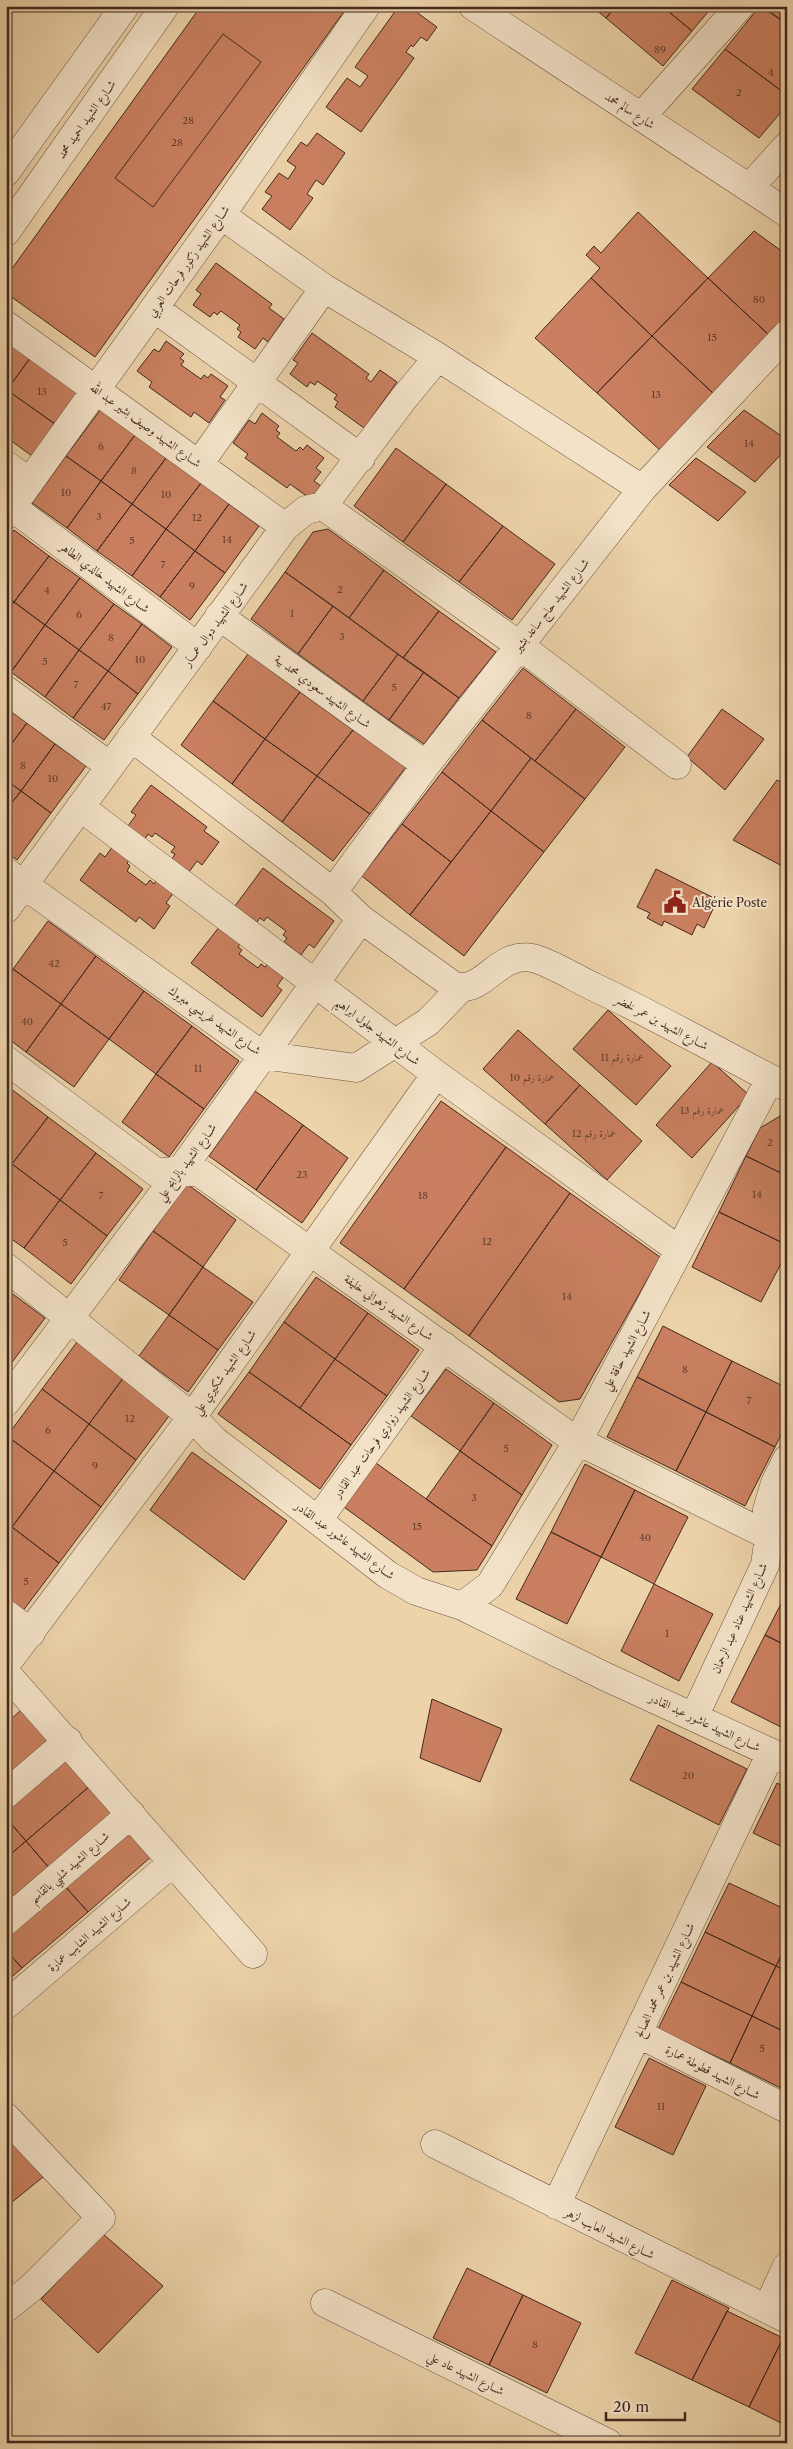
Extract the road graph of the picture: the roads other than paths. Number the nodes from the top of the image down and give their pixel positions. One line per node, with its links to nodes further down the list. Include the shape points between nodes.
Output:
1 (125, 6): 7 (street)
2 (165, 6): 9 (street, شــارع الشهيد احميد محمد)
3 (366, 6): 13 (street, شــارع الشهيد زكور فرحات العربي)
4 (740, 6): 6 (street)
5 (481, 8): 6 (street, شارع سالم محمد)
6 (641, 117): 11 (street, شارع سالم محمد)
7 (14, 143): 9 (street); 10 (street)
8 (787, 146): 11 (street)
9 (50, 170): 14 (street, شــارع الشهيد احميد محمد)
10 (6, 172)
11 (749, 188): 12 (street, شارع سالم محمد)
12 (787, 213)
13 (221, 215): 15 (street); 16 (street, شــارع الشهيد زكور فرحات العربي)
14 (6, 232)
15 (324, 288): 19 (street); 20 (street)
16 (154, 308): 20 (street); 21 (street, شــارع الشهيد زكور فرحات العربي)
17 (6, 325): 21 (street, شــارع الشهيد وصيف بشير عبد الله)
18 (787, 334): 26 (street, شــارع الشهيد حاج ساعد بشير)
19 (438, 356): 22 (street); 26 (street)
20 (257, 383): 22 (street); 23 (street)
21 (97, 389): 23 (street, شــارع الشهيد وصيف بشير عبد الله); 25 (street, شــارع الشهيد زكور فرحات العربي)
22 (360, 458): 27 (street)
23 (199, 464): 29 (street, شــارع الشهيد وصيف بشير عبد الله)
24 (6, 465): 25 (street)
25 (30, 482): 28 (street, شــارع الشهيد زكور فرحات العربي)
26 (642, 489): 31 (street, شــارع الشهيد حاج ساعد بشير)
27 (323, 506): 29 (street, شــارع الشهيد دوال عمـــار, via 306,510); 31 (street)
28 (9, 511): 32 (street, شــارع الشهيد خالدي الطاهر)
29 (285, 527): 30 (street, شــارع الشهيد دوال عمـــار)
30 (219, 616): 32 (street, شــارع الشهيد دوال عمـــار); 35 (street, شــارع الشهيد سعودي محمد بية)
31 (520, 645): 35 (street, شــارع الشهيد حاج ساعد بشير); 36 (street)
32 (198, 647): 34 (street, شــارع الشهيد دوال عمـــار)
33 (6, 690): 37 (street)
34 (131, 737): 37 (street, شــارع الشهيد دوال عمـــار); 40 (street)
35 (426, 765): 40 (street, شــارع الشهيد حاج ساعد بشير)
36 (677, 765)
37 (110, 766): 38 (street, شــارع الشهيد دوال عمـــار)
38 (80, 807): 39 (street, شــارع الشهيد دوال عمـــار); 43 (street, شــارع الشهيد جلول ابراهيم)
39 (15, 878): 41 (street, شــارع الشهيد دوال عمـــار); 46 (street, شــارع الشهيد غريسي مبروك)
40 (333, 892): 42 (street)
41 (6, 909)
42 (361, 919): 43 (street, شــارع الشهيد بالرابح علي); 44 (street)
43 (314, 984): 45 (street, شــارع الشهيد جلول ابراهيم); 46 (street, شــارع الشهيد بالرابح علي)
44 (461, 988): 45 (street, شــارع الشهيد غريسي مبروك, via 428,1022); 49 (street, شــارع الشهيد بن عمر لخضر, via 475,985 499,965 515,957 536,959)
45 (395, 1043): 46 (street, شــارع الشهيد غريسي مبروك, via 356,1068); 48 (street, شــارع الشهيد جلول ابراهيم)
46 (262, 1055): 50 (street, شــارع الشهيد بالرابح علي)
47 (6, 1060): 50 (street, شــارع الشهيد زهواني خليفة, via 157,1174)
48 (436, 1074): 51 (street, شــارع الشهيد جلول ابراهيم); 52 (street, شــارع الشهيد شكيري علي)
49 (779, 1083): 51 (street, شــارع الشهيد حاقة علي)
50 (181, 1170): 52 (street, شــارع الشهيد زهواني خليفة, via 200,1172); 54 (street, شــارع الشهيد بالرابح علي)
51 (679, 1250): 58 (street, شــارع الشهيد حاقة علي)
52 (310, 1251): 55 (street, شــارع الشهيد زهواني خليفة); 57 (street, شــارع الشهيد شكيري علي)
53 (6, 1267): 54 (street, شــارع الشهيد عاشور عبد القادر)
54 (69, 1318): 56 (street, شــارع الشهيد بالرابح علي); 57 (street, شــارع الشهيد عاشور عبد القادر)
55 (444, 1346): 58 (street, شــارع الشهيد زهواني خليفة); 60 (street, شــارع الشهيد زواري فرحات عبد القادر)
56 (6, 1402)
57 (192, 1418): 60 (street, شــارع الشهيد عاشور عبد القادر, via 214,1440); 64 (street, شــارع الشهيد شكيري علي)
58 (578, 1441): 61 (street, شــارع الشهيد زهواني خليفة); 62 (street, شــارع الشهيد حاقة علي, via 490,1585)
59 (787, 1459): 61 (street, شــارع الشهيد عناد عبد الرحمان, via 766,1510)
60 (318, 1520): 62 (street, شــارع الشهيد عاشور عبد القادر, via 388,1575 416,1590)
61 (778, 1541): 67 (street, شــارع الشهيد عناد عبد الرحمان)
62 (462, 1606): 67 (street, شــارع الشهيد عاشور عبد القادر)
63 (6, 1614): 64 (street)
64 (31, 1633): 65 (street, شــارع الشهيد شكيري علي)
65 (6, 1664)
66 (6, 1673): 68 (street)
67 (694, 1717): 69 (street, شــارع الشهيد عاشور عبد القادر)
68 (68, 1741): 70 (street); 71 (street)
69 (779, 1757): 76 (street, شــارع الشهيد بن عمر محمد الصالح)
70 (6, 1794)
71 (131, 1814): 72 (street); 73 (street, شــارع الشهيد شلبي بالقاسم)
72 (172, 1863): 74 (street); 75 (street, شــارع الشهيد الشايب عمارة)
73 (6, 1921)
74 (253, 1954)
75 (6, 2005)
76 (639, 2034): 77 (street, شــارع الشهيد قطوطة عمارة); 80 (street, شــارع الشهيد بن عمر محمد الصالح)
77 (787, 2109)
78 (6, 2117): 83 (street, via 101,2218)
79 (435, 2144): 80 (street, شــارع الشهيد العايب لزهر)
80 (556, 2205): 84 (street, شــارع الشهيد العايب لزهر)
81 (787, 2266): 84 (street)
82 (325, 2303): 85 (street, شــارع الشهيد عاد علي)
83 (6, 2308)
84 (777, 2314)
85 (608, 2443)

